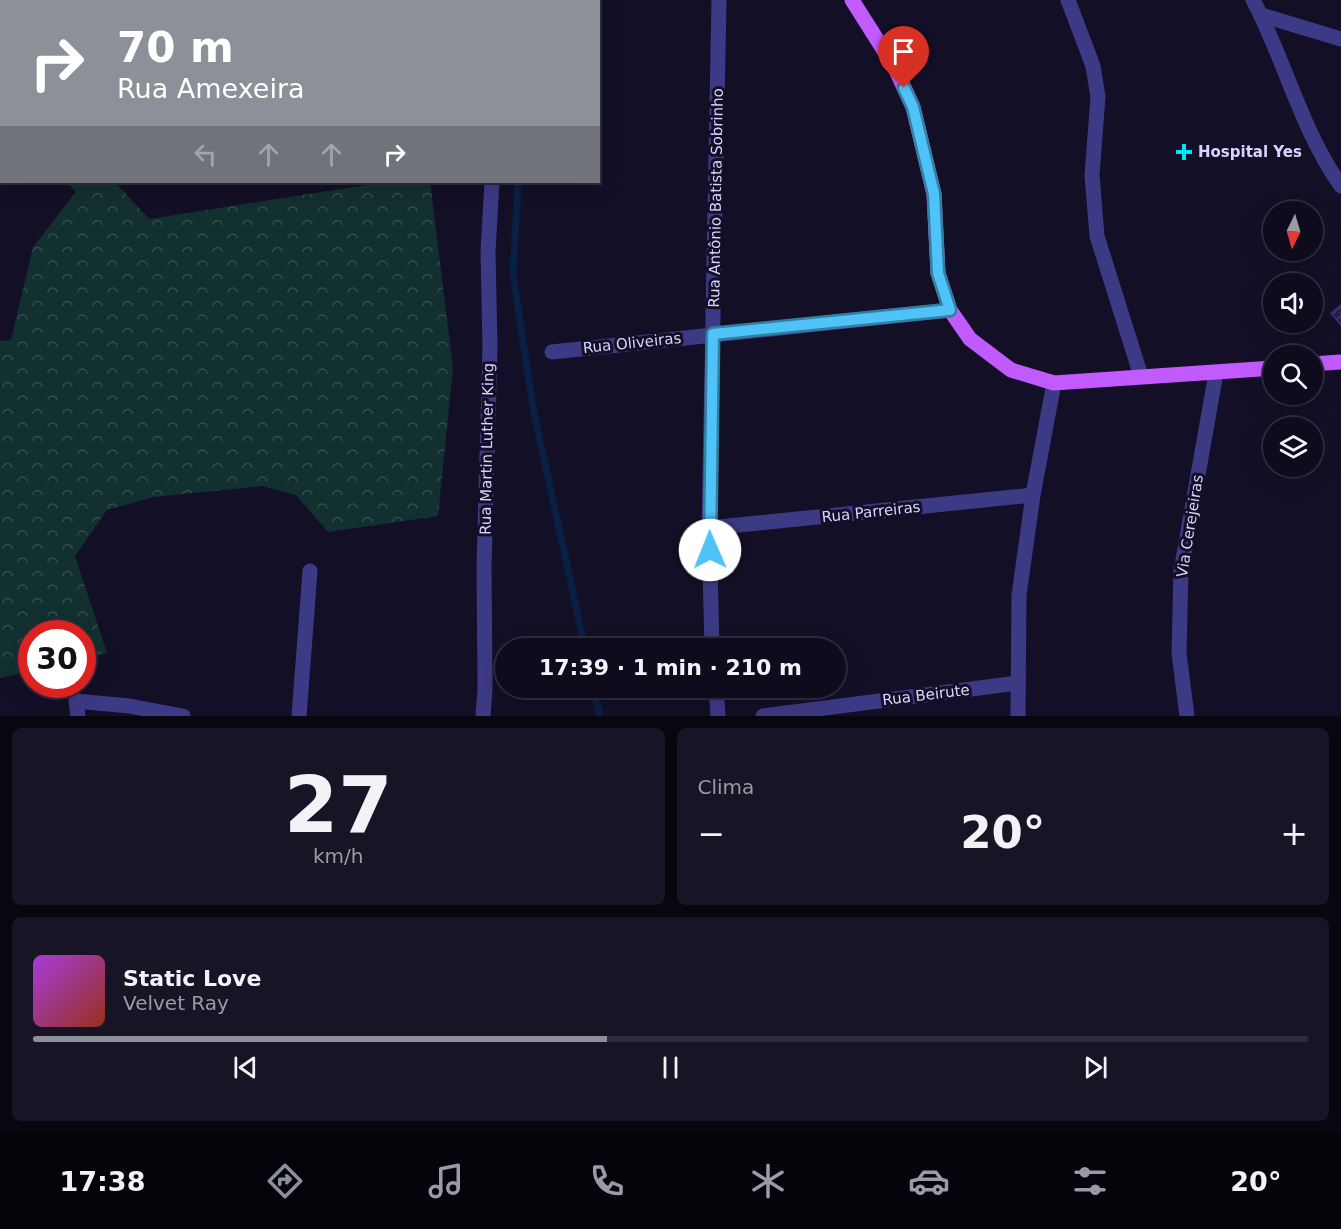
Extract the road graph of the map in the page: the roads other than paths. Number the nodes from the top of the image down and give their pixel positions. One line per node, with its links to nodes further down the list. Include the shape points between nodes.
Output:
1 (719, 0): 10 (street, Rua Antônio Batista Sobrinho)
2 (852, 0): 9 (main road, via 896,68 913,107 934,194 938,273)
3 (1068, 0): 16 (street, via 1093,66 1098,97 1092,175 1097,236)
4 (1252, 0): 5 (street)
5 (1261, 15): 6 (street); 8 (street, via 1299,107)
6 (1341, 39)
7 (492, 183): 27 (street, Rua Martin Luther King)
8 (1341, 186)
9 (950, 310): 10 (street, Rua Oliveiras); 17 (main road, via 970,339 1011,370)
10 (713, 334): 11 (street, Rua Oliveiras); 19 (street, Rua Antônio Batista Sobrinho)
11 (552, 352)
12 (1341, 362): 13 (main road)
13 (1323, 363)
14 (1263, 369): 15 (main road)
15 (1216, 373): 16 (main road); 31 (street, Via Cerejeiras, via 1180,571 1179,653)
16 (1140, 376): 17 (main road)
17 (1054, 383): 18 (street)
18 (1033, 495): 19 (street, Rua Parreiras); 22 (street, via 1019,595)
19 (709, 528): 21 (street, Rua Antônio Batista Sobrinho)
20 (310, 571): 26 (street)
21 (712, 638)
22 (1018, 682): 29 (street, Rua Beirute); 30 (street)
23 (717, 698): 28 (street)
24 (77, 708): 25 (street, via 129,706)
25 (183, 716)
26 (299, 716)
27 (483, 716)
28 (718, 716)
29 (763, 716)
30 (1018, 716)
31 (1187, 716)

